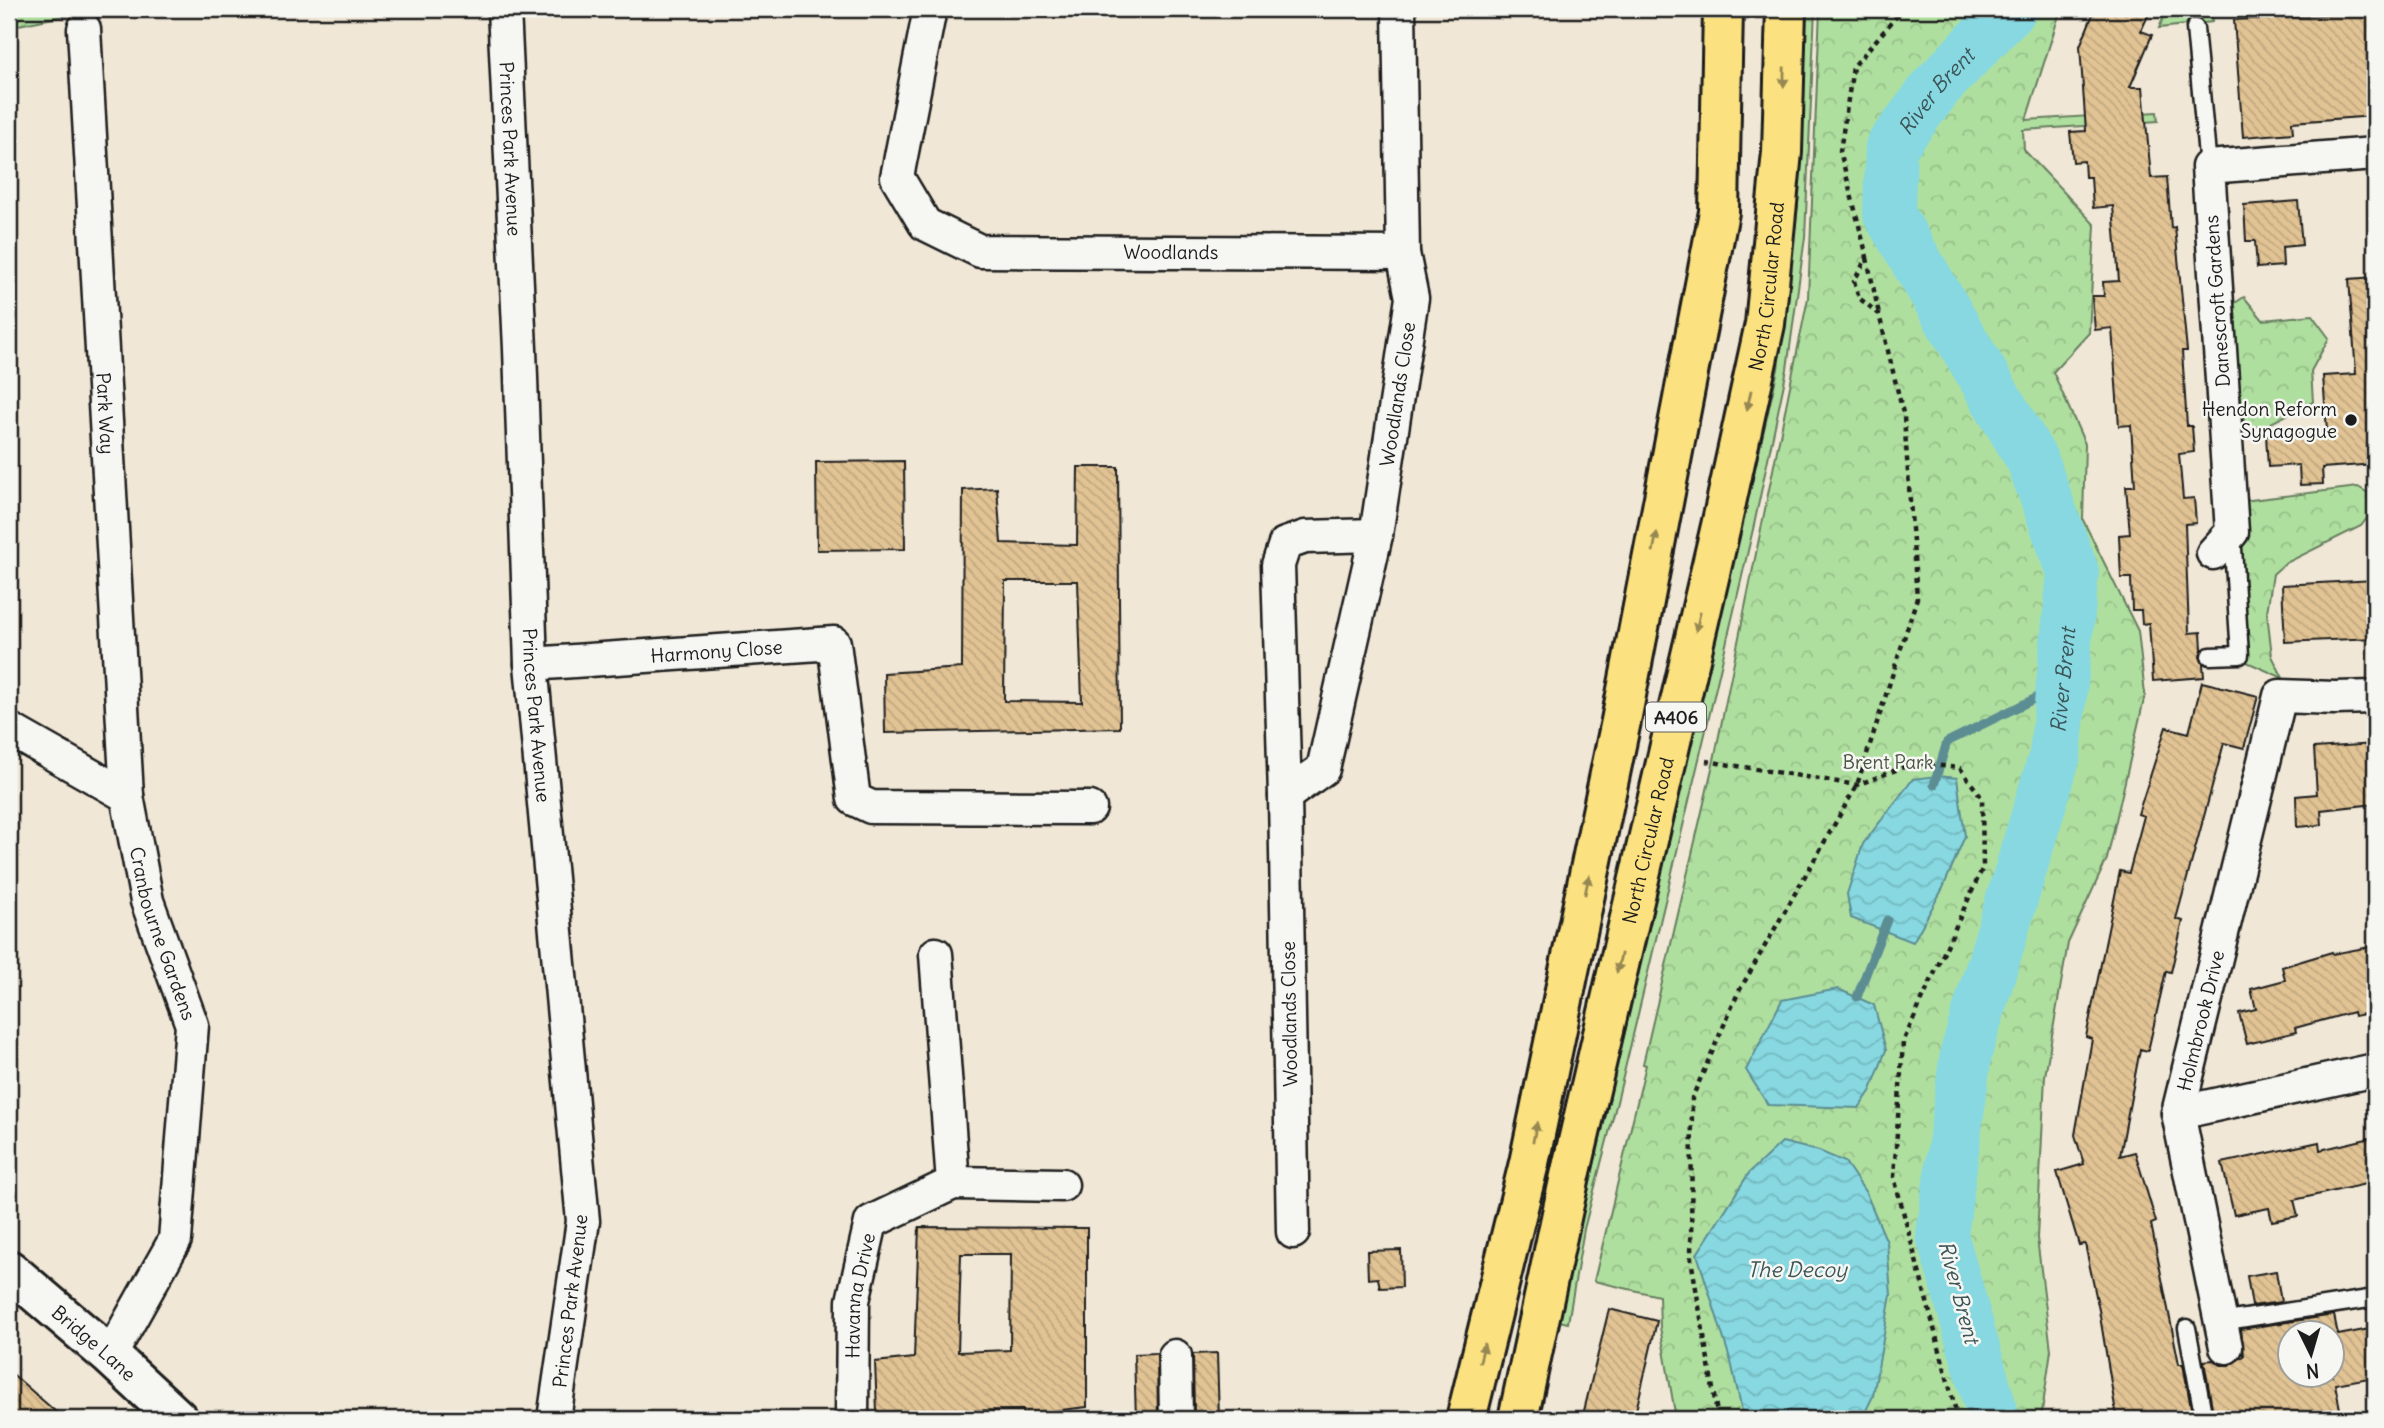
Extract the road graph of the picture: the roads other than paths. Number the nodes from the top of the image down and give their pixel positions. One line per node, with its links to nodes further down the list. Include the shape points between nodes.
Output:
1 (503, 9): 14 (street, Princes Park Avenue)
2 (930, 9): 10 (street, Woodlands, via 897,177 925,224 980,251)
3 (1399, 9): 10 (street)
4 (1723, 9): 36 (highway, A406, one-way to 4, via 1531,1150 1621,721 1719,212)
5 (1786, 9): 37 (highway, North Circular Road / A406, one-way to 37, via 1782,152 1765,324)
6 (2194, 28): 9 (lane)
7 (84, 29): 17 (street, Park Way)
8 (2375, 154): 9 (street)
9 (2208, 167): 12 (street, Danescroft Gardens)
10 (1403, 253): 11 (street, Woodlands Close, via 1412,298)
11 (1376, 535): 18 (street, Woodlands Close, via 1323,769); 18 (street, Woodlands Close, via 1305,537 1285,544 1278,565)
12 (2223, 543): 13 (lane, via 2240,655)
13 (2210, 656)
14 (531, 664): 19 (street, Harmony Close, via 834,643 854,799 871,807); 33 (street, Princes Park Avenue, via 583,1220)
15 (2375, 697): 22 (street, Holmbrook Drive, via 2280,696)
16 (9, 729): 17 (street)
17 (127, 796): 30 (street, Cranbourne Gardens, via 148,901 192,1024 175,1240)
18 (1285, 796): 25 (street, Woodlands Close)
19 (1090, 808)
20 (936, 954): 23 (street)
21 (2375, 1070): 22 (street)
22 (2178, 1113): 29 (street, Holmbrook Drive)
23 (953, 1183): 24 (street, Havanna Drive); 34 (street, Havanna Drive, via 871,1222 853,1301)
24 (1062, 1185)
25 (1293, 1231)
26 (9, 1270): 30 (street, Bridge Lane)
27 (2375, 1298): 29 (lane)
28 (2187, 1328): 38 (lane)
29 (2223, 1335)
30 (110, 1356): 32 (street, Bridge Lane)
31 (1175, 1356): 35 (street)
32 (178, 1419)
33 (554, 1419)
34 (852, 1419)
35 (1176, 1419)
36 (1466, 1419)
37 (1518, 1419)
38 (2204, 1419)

